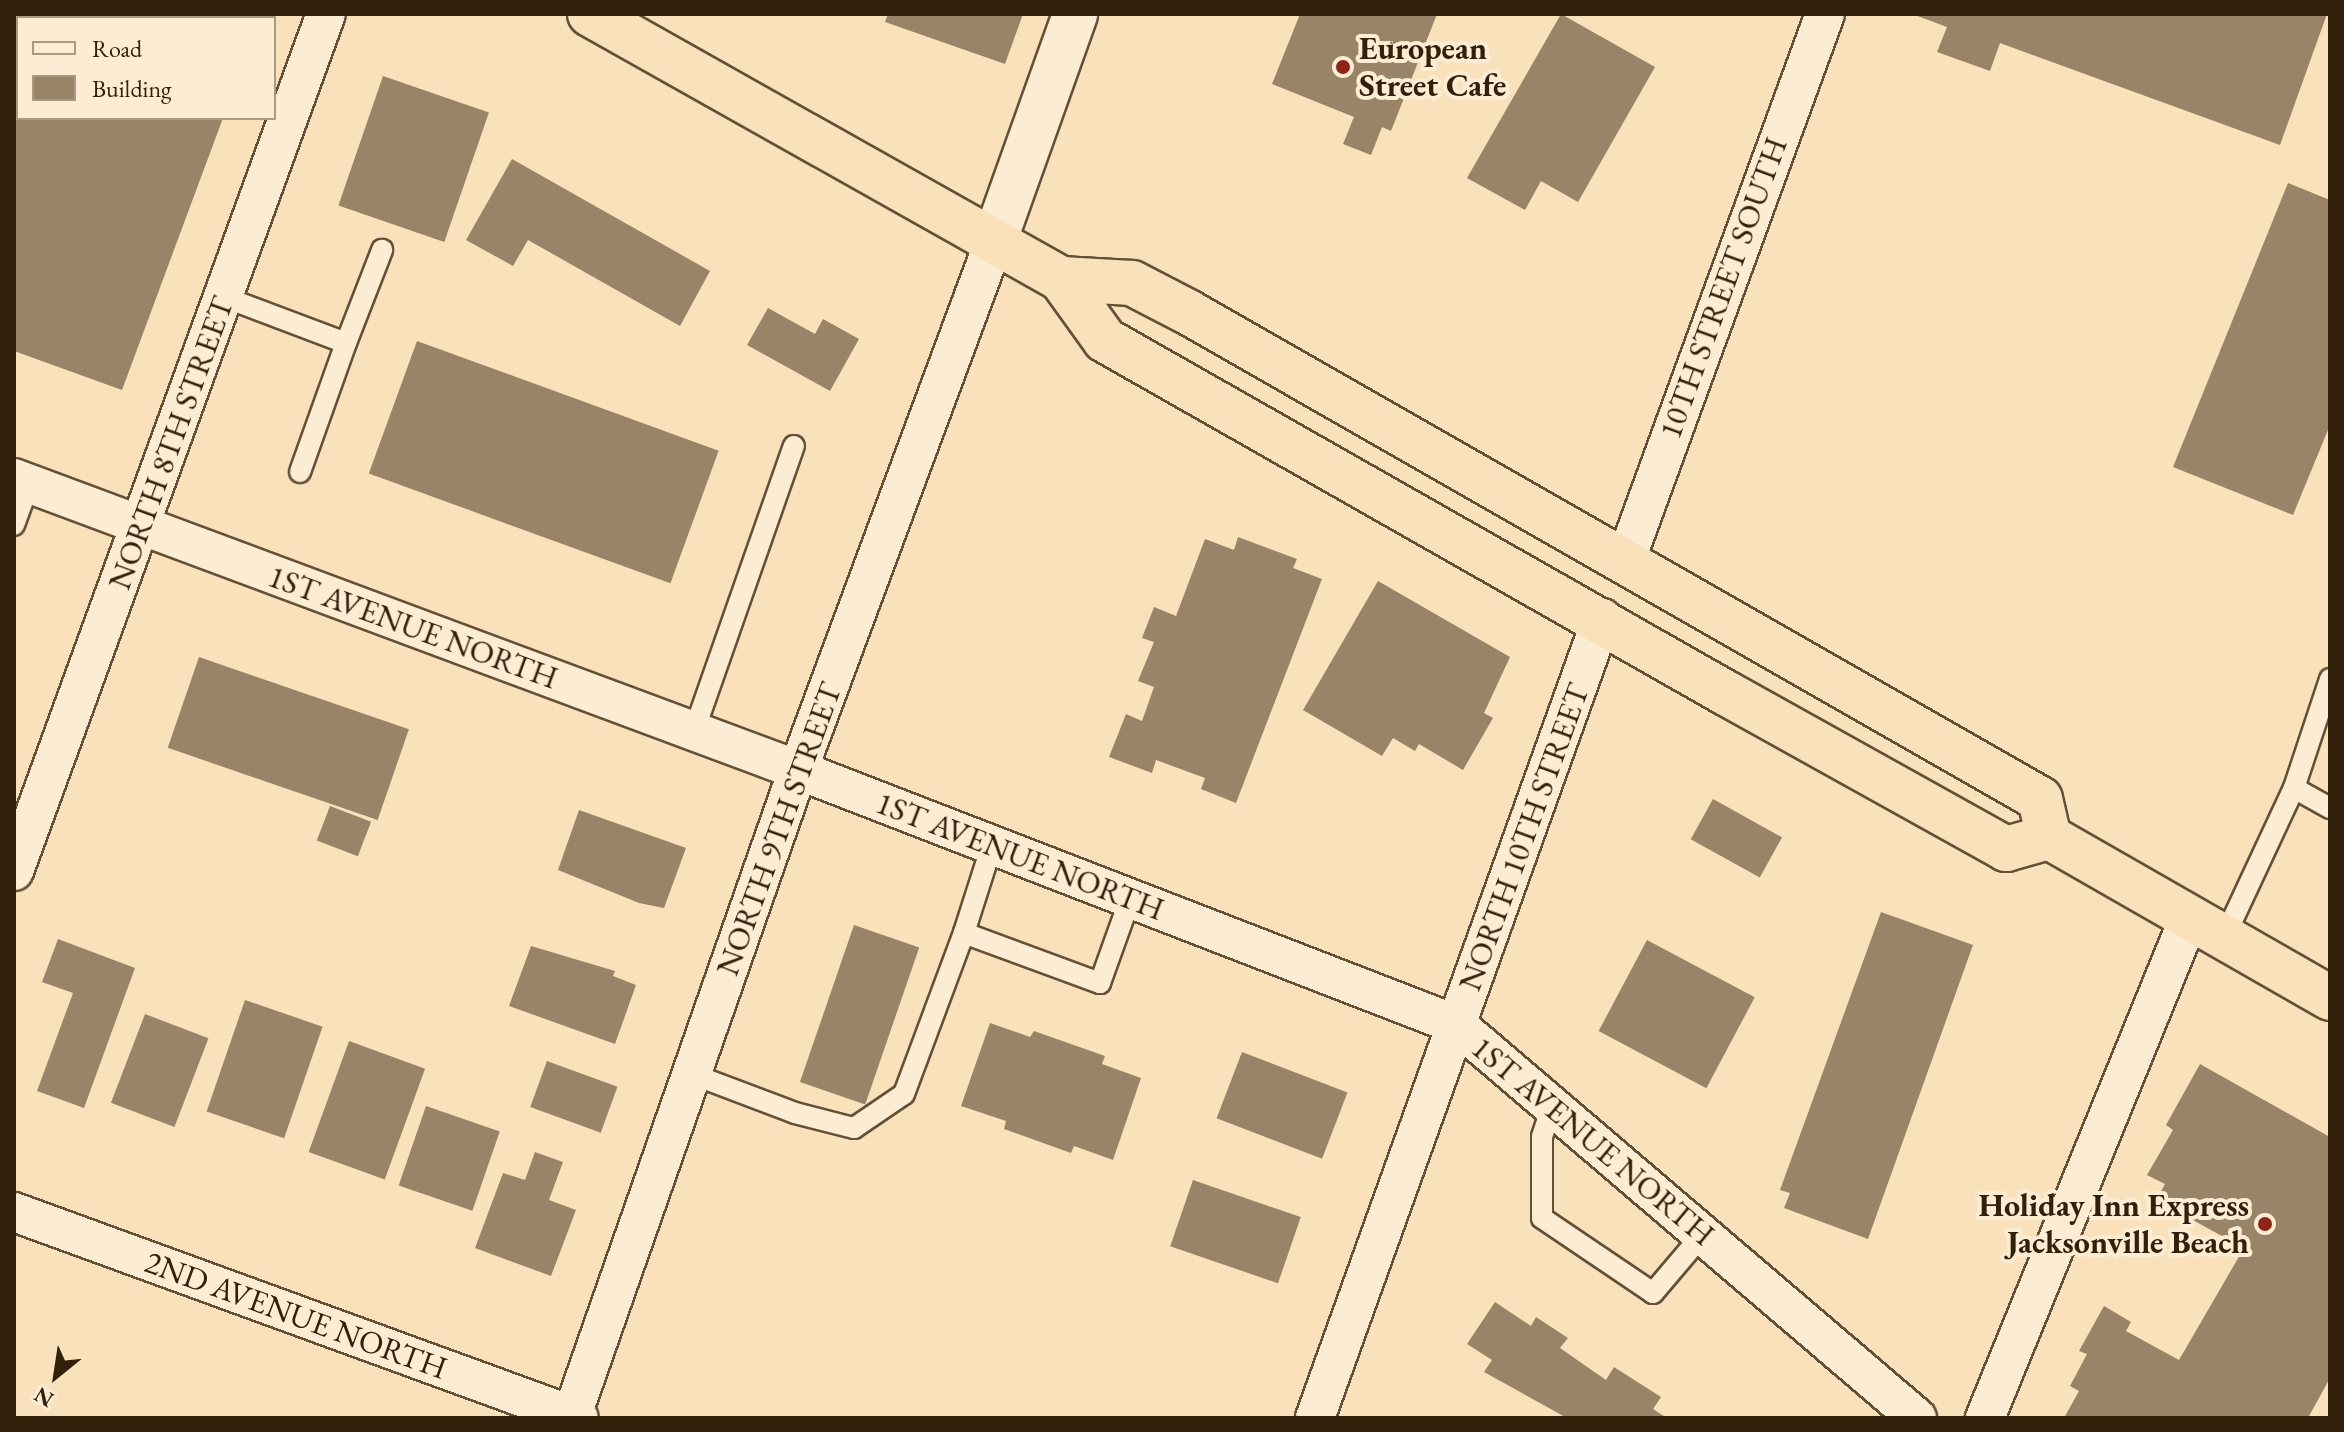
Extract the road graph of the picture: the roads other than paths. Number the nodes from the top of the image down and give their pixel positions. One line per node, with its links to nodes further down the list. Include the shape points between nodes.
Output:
1 (326, 14): 8 (street, NORTH 8TH STREET)
2 (590, 14): 5 (highway)
3 (1075, 14): 5 (street)
4 (1825, 14): 16 (street, 10TH STREET SOUTH)
5 (994, 242): 7 (highway); 21 (street, NORTH 9TH STREET)
6 (382, 250): 9 (lane)
7 (1061, 279): 13 (highway, via 1105,340); 16 (highway, via 1132,283)
8 (224, 297): 9 (lane); 15 (street, NORTH 8TH STREET)
9 (346, 343): 11 (lane)
10 (794, 446): 20 (lane)
11 (300, 472)
12 (22, 481): 14 (lane); 15 (street, 1ST AVENUE NORTH)
13 (1412, 511): 16 (highway, via 1446,505 1565,569 1611,573); 17 (highway)
14 (14, 525)
15 (142, 526): 20 (street, 1ST AVENUE NORTH); 26 (street, NORTH 8TH STREET)
16 (1625, 562): 18 (highway)
17 (1602, 618): 18 (highway, via 1639,614 1676,621 1758,665); 24 (highway, via 2006,849); 31 (street, NORTH 10TH STREET)
18 (1813, 670): 24 (highway, via 2040,799)
19 (2330, 679): 22 (lane)
20 (694, 731): 21 (street, 1ST AVENUE NORTH)
21 (798, 770): 25 (street, 1ST AVENUE NORTH); 32 (street, NORTH 9TH STREET)
22 (2294, 788): 23 (lane); 28 (lane)
23 (2330, 808)
24 (2049, 837): 28 (highway)
25 (992, 845): 27 (street, 1ST AVENUE NORTH); 29 (lane)
26 (14, 871)
27 (1130, 899): 29 (lane, via 1100,983); 31 (street, 1ST AVENUE NORTH)
28 (2207, 928): 30 (highway); 39 (street)
29 (964, 933): 32 (lane, via 904,1094 854,1128 795,1113)
30 (2330, 998)
31 (1457, 1025): 33 (street, 1ST AVENUE NORTH); 37 (street, NORTH 10TH STREET)
32 (692, 1074): 36 (street, NORTH 9TH STREET)
33 (1552, 1106): 35 (street, 1ST AVENUE NORTH); 35 (lane, via 1542,1136 1542,1218 1653,1293)
34 (14, 1212): 36 (street, 2ND AVENUE NORTH)
35 (1703, 1234): 38 (street, 1ST AVENUE NORTH)
36 (574, 1417)
37 (1315, 1418)
38 (1917, 1418)
39 (1985, 1418)

